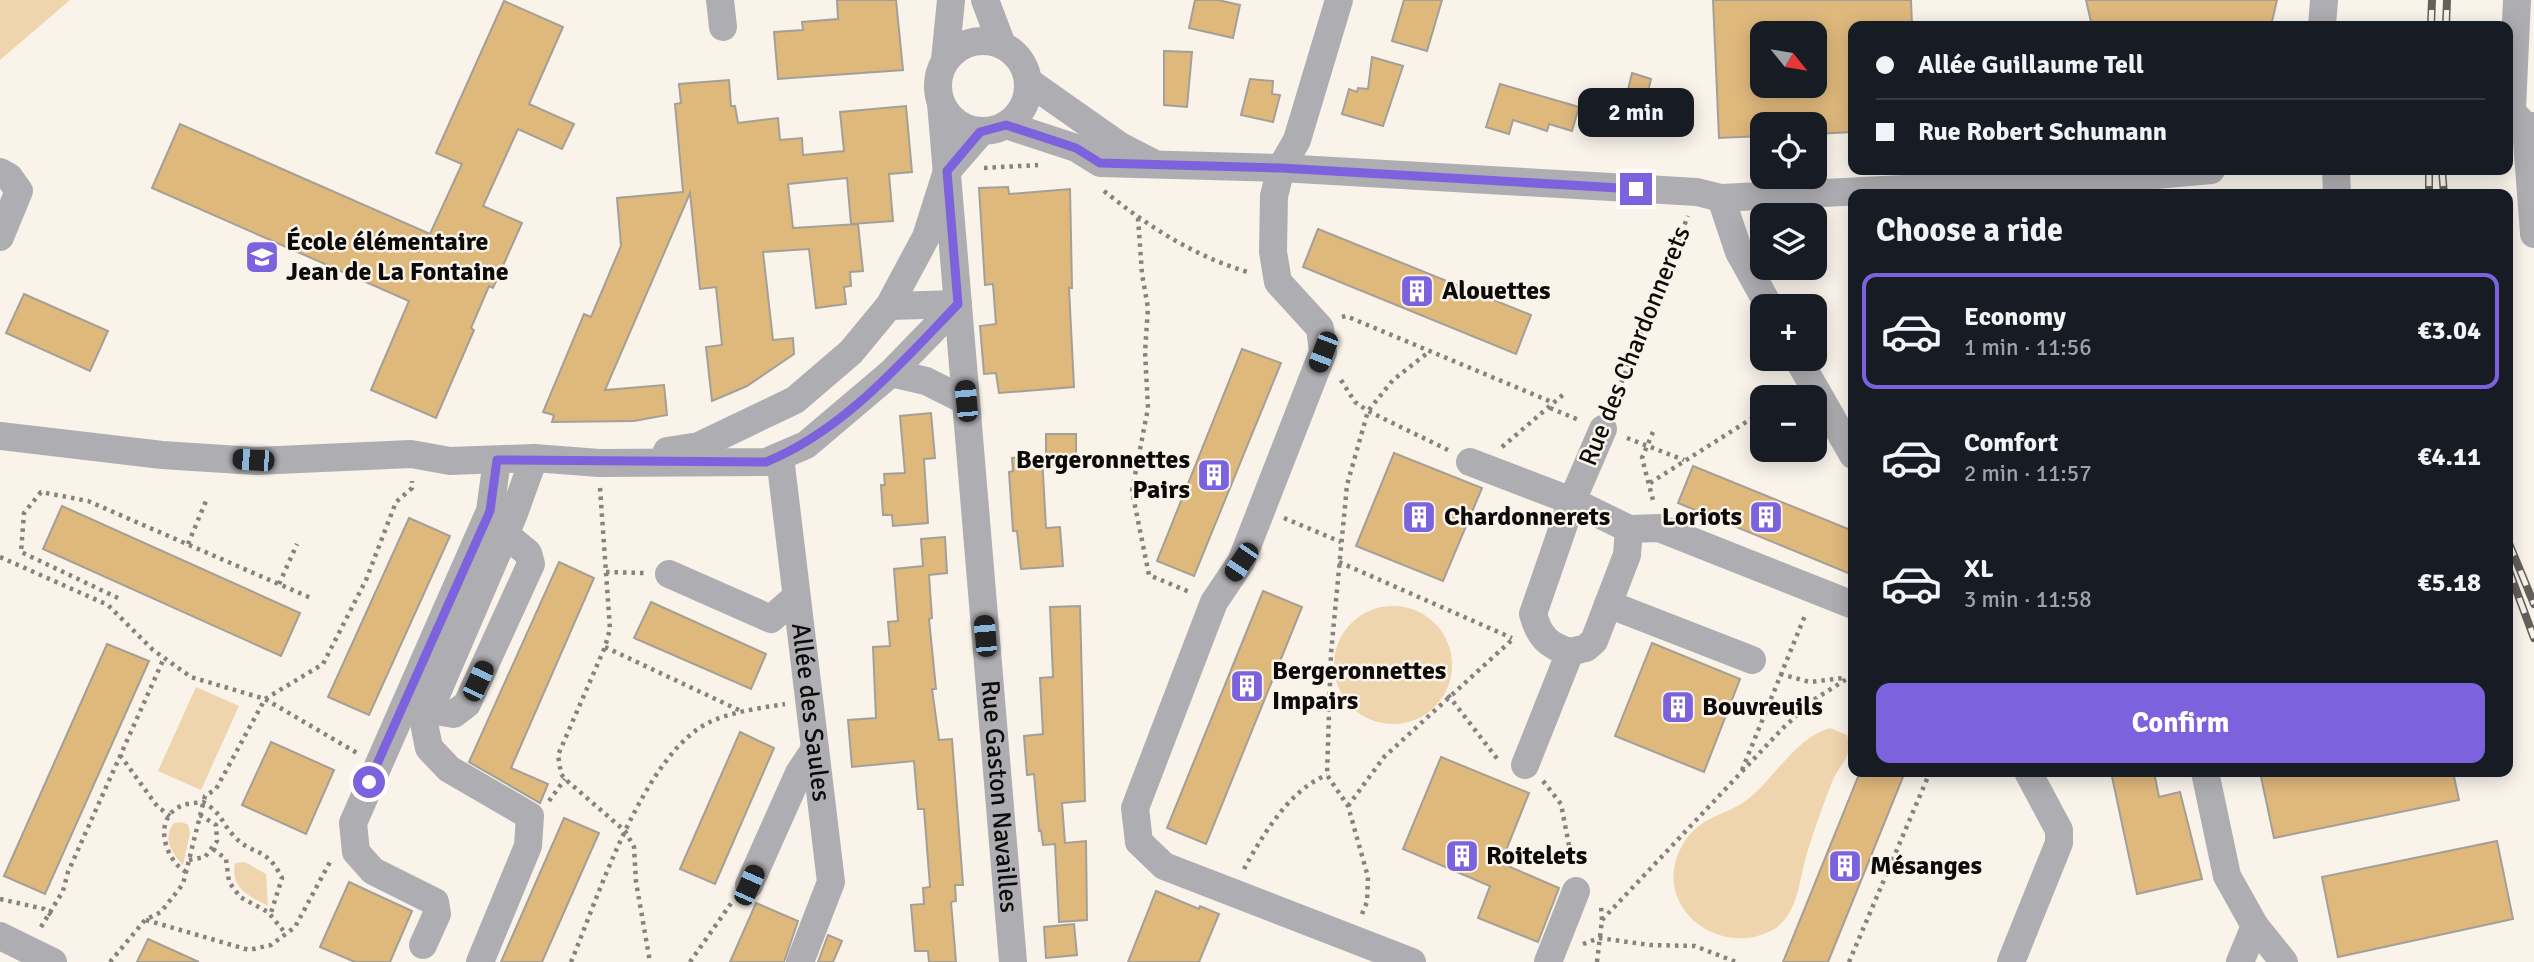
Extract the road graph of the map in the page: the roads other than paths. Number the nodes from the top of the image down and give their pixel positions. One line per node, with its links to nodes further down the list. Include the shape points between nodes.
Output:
1 (951, 0): 8 (street)
2 (985, 0): 7 (street)
3 (1339, 0): 16 (street, via 1297,140)
4 (2325, 0): 6 (street)
5 (2517, 0): 10 (street)
6 (2323, 21)
7 (1002, 45): 8 (street, via 972,41); 9 (street, via 1017,55)
8 (945, 60): 11 (street, via 938,81)
9 (1029, 82): 14 (street, via 1020,114); 15 (street, via 1120,146)
10 (2513, 86)
11 (941, 103): 14 (street, via 955,122); 17 (street, Rue Gaston Navailles)
12 (2513, 111): 13 (street)
13 (2530, 126): 24 (street)
14 (993, 129): 15 (street, via 1076,148 1100,163); 17 (street)
15 (1151, 162): 16 (street)
16 (1281, 168): 23 (street); 63 (street, via 1274,196 1273,252 1278,282 1322,340 1241,562 1214,602 1135,808 1139,842 1164,866)
17 (947, 171): 27 (street, Rue Gaston Navailles); 28 (street, via 926,237)
18 (0, 172): 25 (street, via 19,191)
19 (2173, 175): 20 (street)
20 (2081, 187): 21 (street)
21 (1988, 189)
22 (1848, 192): 23 (street)
23 (1709, 195): 26 (street)
24 (2534, 234)
25 (0, 237)
26 (1762, 294)
27 (958, 304): 28 (street); 30 (street); 31 (street, Rue Gaston Navailles)
28 (889, 306): 41 (street, via 851,352 795,400 699,446)
29 (1805, 371): 34 (street)
30 (891, 373): 31 (street, via 926,381); 36 (street, via 806,445)
31 (966, 401): 62 (street, Rue Gaston Navailles)
32 (1603, 429): 42 (street, Rue des Chardonnerets)
33 (0, 436): 39 (street, via 256,461 411,454)
34 (1848, 447)
35 (0, 452): 39 (street, via 161,469 412,470)
36 (780, 457): 41 (street, via 766,462); 45 (street, Allée des Saules)
37 (534, 458): 38 (street); 41 (street); 60 (street, via 424,723 429,748 449,769 530,816 527,846)
38 (497, 460): 39 (street); 58 (street, via 490,511 353,823 356,852 373,871 435,902 437,914)
39 (450, 461)
40 (1470, 462): 42 (street, Rue des Chardonnerets)
41 (599, 463)
42 (1573, 501): 43 (street); 48 (street, Rue des Chardonnerets, via 1525,633)
43 (1629, 529): 46 (street, via 1659,528); 47 (street, via 1627,555)
44 (669, 574): 45 (street, via 771,619)
45 (796, 597): 50 (street, Allée des Saules)
46 (1848, 603)
47 (1608, 604): 48 (street, via 1594,641); 49 (street)
48 (1570, 652): 51 (street)
49 (1752, 660)
50 (815, 749): 54 (street); 61 (street, Allée des Saules, via 831,882)
51 (1525, 765)
52 (2031, 777): 65 (street, via 2059,831 2059,843)
53 (2206, 777): 56 (street, via 2227,876)
54 (749, 885)
55 (1576, 891): 64 (street)
56 (2255, 926): 66 (street); 67 (street)
57 (0, 936): 59 (street)
58 (423, 945)
59 (53, 962)
60 (480, 962)
61 (800, 962)
62 (1013, 962)
63 (1412, 962)
64 (1548, 962)
65 (2011, 962)
66 (2240, 962)
67 (2284, 962)

